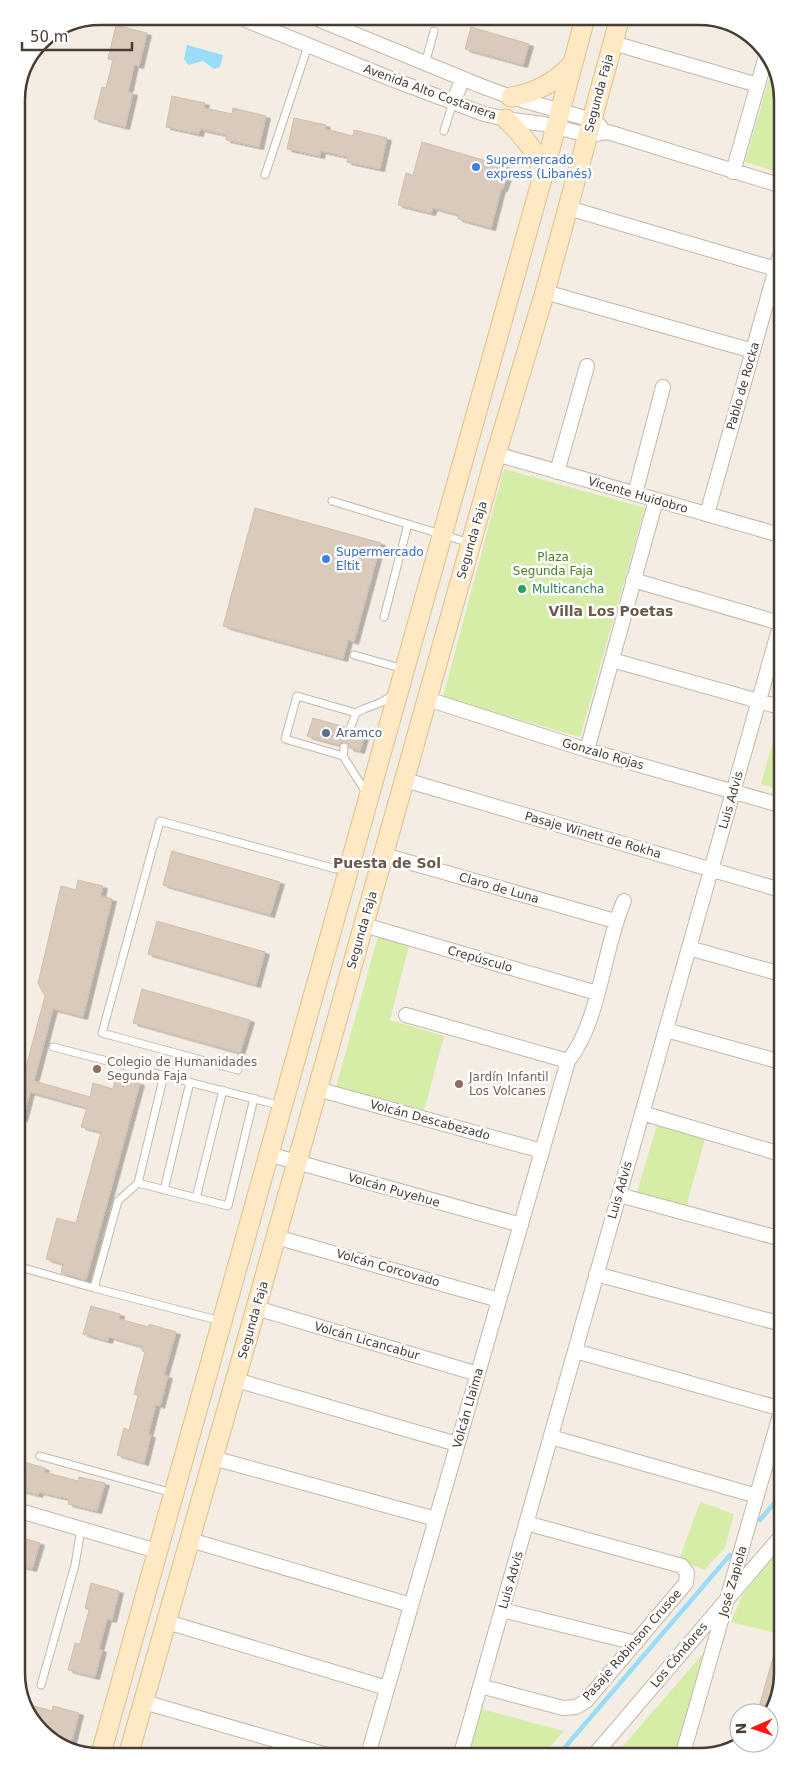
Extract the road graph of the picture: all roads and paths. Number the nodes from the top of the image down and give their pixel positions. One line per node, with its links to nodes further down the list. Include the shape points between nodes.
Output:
1 (258, 25): 7 (street, Avenida Alto Costanera)
2 (332, 25): 9 (street, Avenida Alto Costanera)
3 (584, 25): 10 (main road)
4 (618, 25): 6 (main road, Segunda Faja)
5 (434, 31): 9 (lane)
6 (613, 43): 12 (street); 17 (main road, Segunda Faja)
7 (308, 46): 14 (street, Avenida Alto Costanera); 20 (lane)
8 (764, 63): 12 (street)
9 (425, 64): 11 (street, Avenida Alto Costanera)
10 (572, 64): 13 (main road, via 548,85); 16 (main road)
11 (463, 79): 13 (street, Avenida Alto Costanera); 14 (street)
12 (758, 85): 19 (street)
13 (511, 97): 16 (street, Avenida Alto Costanera)
14 (453, 102): 15 (street, Avenida Alto Costanera); 18 (lane)
15 (506, 119): 16 (street, Avenida Alto Costanera); 21 (main road, via 539,160)
16 (558, 119): 17 (street, Avenida Alto Costanera); 21 (main road)
17 (590, 127): 19 (street, Avenida Alto Costanera); 23 (main road, Segunda Faja)
18 (444, 131)
19 (733, 172): 22 (street, Avenida Alto Costanera)
20 (265, 175)
21 (542, 179): 38 (main road)
22 (774, 184)
23 (568, 208): 24 (street); 26 (main road, Segunda Faja)
24 (774, 263)
25 (774, 275): 27 (street, Pablo de Rocka)
26 (545, 292): 27 (street); 30 (main road, Segunda Faja)
27 (753, 351): 35 (street, Pablo de Rocka)
28 (587, 366): 31 (street)
29 (662, 387): 32 (street)
30 (496, 454): 31 (street, Vicente Huidobro); 39 (main road, Segunda Faja)
31 (557, 472): 32 (street, Vicente Huidobro)
32 (635, 494): 33 (street, Vicente Huidobro)
33 (656, 500): 35 (street, Vicente Huidobro); 40 (street)
34 (332, 501): 36 (lane)
35 (707, 514): 37 (street, Vicente Huidobro)
36 (408, 524): 38 (lane); 41 (lane)
37 (774, 533)
38 (442, 534): 39 (lane); 46 (main road)
39 (471, 544): 48 (main road, Segunda Faja)
40 (633, 580): 42 (street); 45 (street)
41 (384, 617)
42 (774, 622)
43 (774, 645): 49 (street, Luis Advis)
44 (354, 655): 46 (lane)
45 (612, 660): 49 (street); 54 (street)
46 (404, 669): 47 (main road)
47 (398, 690): 51 (lane, via 382,702); 58 (main road)
48 (427, 699): 54 (street, Gonzalo Rojas); 56 (main road, Segunda Faja)
49 (758, 701): 50 (street); 57 (street, Luis Advis)
50 (774, 705)
51 (356, 713): 52 (lane); 55 (lane, via 297,696 285,739)
52 (350, 729)
53 (344, 747): 55 (lane)
54 (587, 750): 57 (street, Gonzalo Rojas)
55 (343, 756): 58 (lane)
56 (404, 780): 60 (main road, Segunda Faja); 62 (street, Pasaje Winett de Rokha)
57 (733, 791): 59 (street, Gonzalo Rojas); 62 (street, Luis Advis)
58 (369, 797): 81 (main road)
59 (774, 803)
60 (384, 855): 65 (street, Claro de Luna); 66 (main road, Segunda Faja)
61 (336, 869): 75 (lane, via 160,821 102,1033)
62 (711, 870): 63 (street, Pasaje Winett de Rokha); 67 (street, Luis Advis)
63 (774, 888)
64 (624, 901): 65 (street, Volcán Llaima)
65 (616, 921): 69 (street, Volcán Llaima)
66 (364, 925): 69 (street, Crepúsculo); 79 (main road, Segunda Faja)
67 (689, 948): 68 (street); 71 (street, Luis Advis)
68 (774, 972)
69 (597, 993): 74 (street, Volcán Llaima, via 586,1032)
70 (406, 1015): 74 (street)
71 (666, 1030): 73 (street); 82 (street, Luis Advis)
72 (53, 1047): 76 (lane)
73 (774, 1060)
74 (568, 1061): 83 (street, Volcán Llaima)
75 (238, 1070)
76 (164, 1076): 77 (lane); 87 (lane)
77 (190, 1082): 78 (lane); 88 (lane)
78 (222, 1090): 80 (lane); 90 (lane)
79 (318, 1090): 83 (street, Volcán Descabezado); 86 (main road, Segunda Faja)
80 (254, 1098): 81 (lane); 90 (lane, via 228,1206)
81 (282, 1106): 85 (main road)
82 (642, 1113): 84 (street); 89 (street, Luis Advis)
83 (542, 1151): 91 (street, Volcán Llaima)
84 (774, 1152)
85 (268, 1154): 86 (street, Volcán Puyehue); 99 (main road)
86 (297, 1163): 91 (street, Volcán Puyehue); 92 (main road, Segunda Faja)
87 (138, 1184): 88 (lane); 96 (lane, via 118,1201)
88 (164, 1190): 90 (lane)
89 (619, 1195): 93 (street); 95 (street, Luis Advis)
90 (196, 1198)
91 (521, 1225): 97 (street, Volcán Llaima)
92 (276, 1236): 97 (street, Volcán Corcovado); 98 (main road, Segunda Faja)
93 (774, 1237)
94 (25, 1268): 96 (lane)
95 (596, 1274): 100 (street); 101 (street, Luis Advis)
96 (94, 1288): 99 (lane)
97 (499, 1300): 102 (street, Volcán Llaima)
98 (256, 1308): 102 (street, Volcán Licancabur); 103 (main road, Segunda Faja)
99 (222, 1321): 110 (main road)
100 (774, 1322)
101 (575, 1351): 104 (street); 105 (street, Luis Advis)
102 (478, 1374): 107 (street, Volcán Llaima)
103 (236, 1380): 107 (street); 109 (main road, Segunda Faja)
104 (774, 1407)
105 (551, 1437): 111 (street); 114 (street, Luis Advis)
106 (774, 1437): 111 (street, José Zapiola)
107 (458, 1444): 113 (street, Volcán Llaima)
108 (40, 1456): 110 (lane)
109 (214, 1458): 113 (street); 116 (main road, Segunda Faja)
110 (173, 1493): 118 (main road)
111 (757, 1496): 119 (street, José Zapiola)
112 (25, 1512): 115 (street)
113 (436, 1519): 120 (street, Volcán Llaima)
114 (526, 1524): 121 (street, Luis Advis); 123 (street, Pasaje Robinson Crusoe, via 682,1566 687,1573 686,1583)
115 (81, 1529): 118 (street); 124 (lane, via 76,1565)
116 (190, 1540): 120 (street); 122 (main road, Segunda Faja)
117 (774, 1544): 119 (street, Los Cóndores)
118 (157, 1552): 128 (main road)
119 (728, 1599): 133 (street, Los Cóndores); 134 (street, José Zapiola)
120 (411, 1605): 126 (street, Volcán Llaima)
121 (502, 1610): 123 (street); 125 (street, Luis Advis)
122 (167, 1622): 126 (street); 127 (main road, Segunda Faja)
123 (636, 1643): 125 (street, Pasaje Robinson Crusoe, via 586,1701 576,1707 563,1708)
124 (41, 1685)
125 (480, 1686): 132 (street, Luis Advis)
126 (387, 1688): 131 (street, Volcán Llaima)
127 (144, 1702): 129 (main road, Segunda Faja); 130 (street)
128 (102, 1748)
129 (130, 1748)
130 (302, 1748)
131 (370, 1748)
132 (463, 1748)
133 (600, 1748)
134 (684, 1748)

